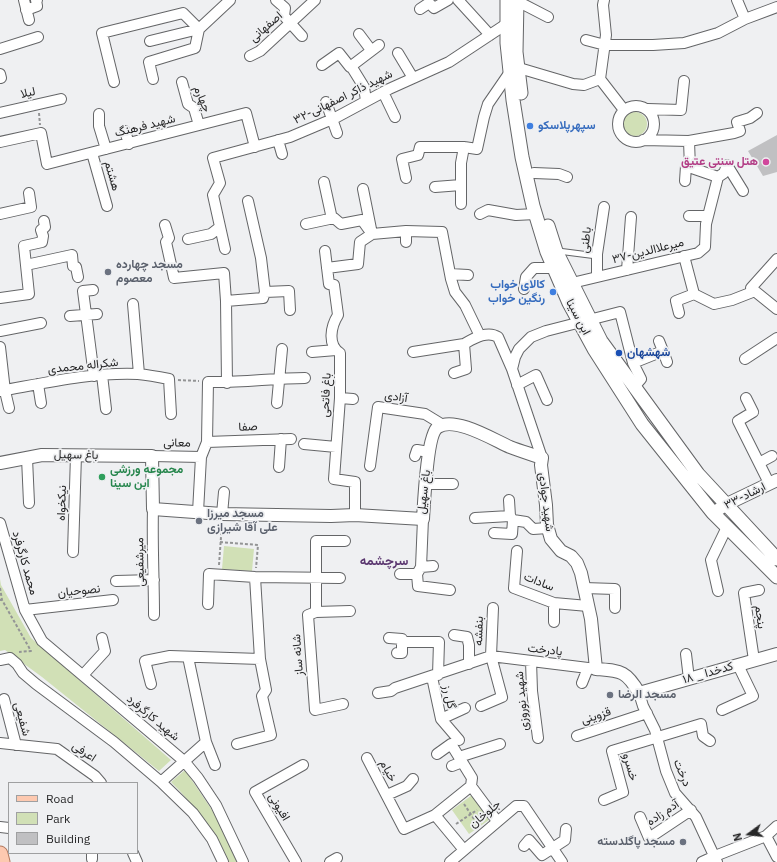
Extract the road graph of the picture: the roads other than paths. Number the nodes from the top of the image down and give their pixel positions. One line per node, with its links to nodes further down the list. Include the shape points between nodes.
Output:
1 (24, 0): 2 (street, via 28,15 37,6)
2 (37, 0)
3 (230, 0): 17 (street)
4 (276, 0): 16 (street, via 285,8 284,16)
5 (315, 0): 16 (street, اصفهانی)
6 (448, 0): 12 (street, via 434,8 429,3)
7 (458, 0): 19 (street)
8 (514, 0): 13 (street); 15 (main road, ابن سینا)
9 (604, 0): 24 (street)
10 (738, 0): 14 (street)
11 (777, 7): 14 (street)
12 (420, 9)
13 (548, 17)
14 (745, 19): 24 (street, via 718,33 684,43)
15 (512, 21): 19 (street, ۳۲-شهید ذاکر اصفهانی); 30 (main road, ابن سینا, via 507,43)
16 (290, 23): 20 (street); 27 (street, اصفهانی, via 260,51)
17 (199, 29): 23 (street); 32 (street, via 195,48 149,62); 35 (street, via 183,13 102,33)
18 (372, 34): 29 (street, via 362,37 375,48)
19 (490, 34): 31 (street, ۳۲-شهید ذاکر اصفهانی, via 449,62)
20 (302, 36)
21 (38, 37): 25 (street)
22 (586, 40): 24 (street)
23 (150, 41)
24 (605, 45): 33 (street)
25 (0, 49)
26 (398, 53): 31 (street)
27 (250, 56)
28 (322, 65): 29 (street, via 339,53 350,67)
29 (352, 66): 39 (street, via 364,87)
30 (514, 70): 33 (street, via 573,84 584,85); 57 (street, via 488,104 477,149); 62 (main road, ابن سینا); 79 (main road, ابن سینا, via 513,100)
31 (413, 78): 37 (street, ۳۲-شهید ذاکر اصفهانی)
32 (153, 79)
33 (600, 79): 42 (street)
34 (684, 81): 41 (street, via 681,110)
35 (114, 82)
36 (182, 82): 48 (street, چهارم, via 188,104 194,108)
37 (383, 92): 39 (street, ۳۲-شهید ذاکر اصفهانی); 46 (street)
38 (61, 99): 43 (street, لیلا)
39 (366, 101): 47 (street, ۳۲-شهید ذاکر اصفهانی)
40 (326, 102): 47 (street)
41 (648, 109): 42 (street, via 636,105); 52 (street, via 652,114 654,126)
42 (624, 110): 52 (street, via 618,119 619,131 632,141)
43 (0, 113)
44 (757, 113): 53 (street, via 750,118 740,118 737,122 740,131)
45 (99, 114): 58 (street, via 99,126)
46 (395, 117)
47 (332, 119): 50 (street); 51 (street, ۳۲-شهید ذاکر اصفهانی)
48 (199, 126): 55 (street, شهید فرهنگ); 56 (street, شهید فرهنگ, via 246,114)
49 (125, 131): 55 (street)
50 (337, 133)
51 (278, 140): 56 (street, ۳۲-شهید ذاکر اصفهانی); 60 (street)
52 (644, 140): 53 (street)
53 (689, 141): 61 (street)
54 (0, 142): 59 (street, شهید فرهنگ, via 41,133 47,164)
55 (129, 144): 58 (street, شهید فرهنگ)
56 (255, 147): 87 (street, ۳۲-شهید ذاکر اصفهانی, via 213,158 220,183 213,195)
57 (464, 147): 65 (street, via 420,147 418,155 402,159); 68 (street)
58 (106, 149): 59 (street, شهید فرهنگ)
59 (92, 153): 75 (street, هشتم)
60 (282, 154)
61 (690, 168): 64 (street); 66 (street, via 686,166)
62 (534, 173): 63 (street); 93 (main road, ابن سینا, via 542,209)
63 (567, 177)
64 (718, 177): 71 (street, via 724,173 726,165); 81 (street, ۳۷-میرعلاالدین)
65 (406, 178)
66 (685, 181)
67 (324, 182): 83 (street)
68 (461, 185): 69 (street); 74 (street)
69 (435, 188)
70 (363, 189): 89 (street)
71 (743, 191)
72 (29, 193): 77 (street, via 31,207)
73 (248, 200): 110 (street, via 261,258)
74 (461, 204)
75 (106, 206)
76 (604, 207): 95 (street, باطنی)
77 (0, 214)
78 (480, 214): 79 (street, via 488,210 516,215)
79 (535, 214): 100 (main road, ابن سینا)
80 (689, 216): 81 (street)
81 (708, 216): 96 (street, ۳۷-میرعلاالدین, via 705,247 698,253)
82 (631, 217): 101 (street)
83 (332, 219): 85 (street); 89 (street, via 341,224 362,220)
84 (44, 221): 98 (street, via 45,227 41,230 42,242 24,246)
85 (306, 224)
86 (165, 225): 113 (street, via 174,278 224,272)
87 (220, 227): 90 (street, via 211,234); 92 (street, ۳۲-شهید ذاکر اصفهانی)
88 (406, 232): 89 (street); 91 (street); 102 (street, via 442,232)
89 (372, 234): 99 (street, via 360,242 358,264)
90 (188, 238)
91 (406, 242)
92 (225, 249)
93 (556, 250): 95 (lane); 106 (main road, ابن سینا)
94 (324, 252): 99 (street, باغ فاتحی)
95 (597, 256): 105 (street, باطنی)
96 (684, 256): 101 (street, ۳۷-میرعلاالدین); 111 (street)
97 (777, 259): 109 (street, via 751,288)
98 (26, 265): 104 (street, via 72,255); 112 (street, via 30,294)
99 (327, 268): 129 (street, باغ فاتحی, via 329,284 334,285 338,315 334,322 331,341)
100 (554, 268): 107 (street, via 534,268 526,277); 120 (main road, ابن سینا, via 569,302)
101 (628, 270): 105 (street, ۳۷-میرعلاالدین)
102 (450, 274): 103 (street); 123 (street, via 456,292)
103 (468, 275)
104 (78, 277)
105 (597, 277): 106 (street, ۳۷-میرعلاالدین)
106 (572, 283): 120 (main road, ابن سینا)
107 (524, 289)
108 (93, 290): 118 (street, via 83,291)
109 (755, 291): 111 (street, via 714,304); 115 (street)
110 (265, 292): 113 (street, via 263,298); 116 (street, via 289,291)
111 (694, 294): 117 (street, via 676,301)
112 (0, 298)
113 (226, 301): 142 (street)
114 (133, 304): 138 (street)
115 (777, 309)
116 (290, 310)
117 (679, 314)
118 (92, 315): 119 (street); 139 (street)
119 (70, 316)
120 (585, 321): 135 (street, via 620,312); 136 (street, via 532,337 519,349); 145 (main road, ابن سینا); 147 (main road, ابن سینا, via 594,349)
121 (41, 324): 122 (street)
122 (0, 331)
123 (480, 336): 126 (street); 136 (street, شهید جوادی, via 498,336)
124 (777, 338): 133 (street)
125 (659, 341): 130 (street)
126 (464, 344): 132 (street); 137 (street, via 466,369)
127 (0, 347): 146 (street)
128 (282, 349): 140 (street)
129 (336, 350): 131 (street); 148 (street, باغ فاتحی, via 340,353)
130 (663, 351): 134 (street); 135 (street)
131 (312, 352)
132 (413, 352)
133 (745, 359)
134 (667, 362)
135 (633, 363): 145 (street, via 641,379)
136 (512, 369): 144 (street, شهید جوادی)
137 (454, 373)
138 (139, 374): 139 (street, شکراله محمدی); 156 (street, شکراله محمدی, via 169,379)
139 (98, 375): 143 (street, شکراله محمدی); 155 (street)
140 (280, 378): 141 (street); 142 (street); 153 (street)
141 (305, 378)
142 (227, 383): 158 (street, via 208,382)
143 (38, 384): 146 (street, شکراله محمدی); 152 (street)
144 (517, 384): 151 (street, via 536,375); 168 (street, شهید جوادی)
145 (634, 387): 147 (main road); 179 (main road, ابن سینا, via 698,474)
146 (2, 391): 154 (street)
147 (624, 396): 182 (main road, ابن سینا, via 642,424)
148 (340, 398): 150 (street); 160 (street, باغ فاتحی)
149 (746, 398): 170 (street, via 752,412 738,421)
150 (353, 399)
151 (547, 400)
152 (41, 403)
153 (277, 403)
154 (9, 408)
155 (106, 409)
156 (172, 414)
157 (443, 425): 161 (street, باغ سهیل, via 434,432); 168 (street, via 462,426); 171 (street, آزادی, via 425,414 378,407)
158 (207, 442): 166 (street); 172 (street, صفا, via 286,439)
159 (304, 444): 160 (street)
160 (336, 447): 184 (street, باغ فاتحی, via 334,479 355,482)
161 (429, 452): 164 (street, via 416,450); 174 (street, باغ سهیل)
162 (76, 456): 163 (street, باغ سهیل); 167 (street, باغ سهیل, via 42,455); 194 (street, نیکخواه)
163 (152, 456): 166 (street, معانی); 180 (street)
164 (415, 456)
165 (772, 456): 170 (street)
166 (201, 457): 181 (street)
167 (27, 458): 169 (street, باغ سهیل); 178 (street)
168 (542, 458): 190 (street, شهید جوادی)
169 (0, 463)
170 (759, 463): 173 (street)
171 (370, 466)
172 (278, 467)
173 (773, 482): 179 (street, ۳۳-ارشاد)
174 (426, 484): 175 (street); 187 (street, باغ سهیل)
175 (453, 484)
176 (224, 492): 183 (street)
177 (509, 500): 186 (street)
178 (29, 503)
179 (727, 504): 182 (street, ۳۳-ارشاد); 195 (main road, ابن سینا)
180 (154, 509): 181 (street, باغ سهیل); 203 (street, میرشفیعی)
181 (198, 512): 183 (street, باغ سهیل)
182 (713, 513): 189 (main road, ابن سینا)
183 (222, 514): 184 (street, باغ سهیل)
184 (355, 515): 187 (street, باغ سهیل)
185 (475, 518): 186 (street)
186 (511, 518): 190 (street, via 526,522 533,529); 191 (street, via 512,534)
187 (424, 519): 197 (street)
188 (0, 523): 215 (street, محمد کارگرفرد)
189 (727, 527): 201 (main road, ابن سینا); 208 (street, via 711,560)
190 (548, 528): 205 (street, شهید جوادی, via 551,539 561,551 577,562)
191 (494, 534)
192 (345, 541): 200 (street, via 316,540)
193 (517, 551): 210 (street, سادات, via 514,588)
194 (73, 552)
195 (774, 552)
196 (433, 566): 197 (street)
197 (419, 571): 198 (street); 206 (street, via 418,586)
198 (400, 574)
199 (255, 577): 200 (street); 211 (street, via 209,574); 229 (street)
200 (316, 577): 202 (street); 217 (street, شانه ساز)
201 (777, 577)
202 (340, 578)
203 (154, 580): 204 (street); 218 (street, میرشفیعی)
204 (116, 581)
205 (584, 588): 212 (street, شهید جوادی); 214 (street, via 615,589)
206 (450, 590)
207 (759, 590): 231 (street, پنجم, via 744,593)
208 (718, 591)
209 (113, 600): 215 (street, نصوحیان)
210 (554, 602): 212 (street, سادات); 219 (street)
211 (208, 604)
212 (588, 606): 235 (street, شهید جوادی, via 591,619)
213 (493, 608): 227 (street, بنفشه)
214 (616, 608)
215 (25, 610): 236 (street, شهید کارگرفرد, via 42,641)
216 (350, 611): 217 (street)
217 (316, 612): 244 (street, شانه ساز, via 308,615 315,710)
218 (154, 615)
219 (554, 622)
220 (454, 635): 233 (street, via 467,637)
221 (102, 638): 236 (street, via 105,651)
222 (389, 638): 223 (street, via 402,639)
223 (402, 642): 224 (street, via 402,653); 237 (street, گل رز, via 439,642)
224 (397, 653)
225 (686, 654): 238 (street)
226 (777, 654): 231 (street, ۱۸ _ کدخدا)
227 (491, 656): 232 (street, پادرخت); 233 (street); 245 (street, بنفشه, via 502,697)
228 (188, 657): 229 (street); 240 (street, via 170,656 146,661); 255 (street)
229 (260, 659): 257 (street, via 266,690 262,696 271,735)
230 (0, 660): 269 (street, via 10,658 22,673 114,742)
231 (754, 660): 234 (street, ۱۸ _ کدخدا)
232 (531, 661): 235 (street, پادرخت); 252 (street, شهید نوروزی)
233 (469, 664): 237 (street)
234 (738, 665): 238 (street, ۱۸ _ کدخدا); 247 (street, via 753,696)
235 (592, 668): 239 (street); 242 (street, via 618,671 626,675)
236 (83, 676): 263 (street, شهید کارگرفرد)
237 (435, 676): 241 (street); 249 (street, گل رز)
238 (689, 679): 242 (street, ۱۸ _ کدخدا)
239 (582, 683)
240 (151, 684)
241 (378, 693)
242 (638, 693): 248 (street, درخت)
243 (4, 699): 259 (street, شفیعی)
244 (343, 704)
245 (481, 706)
246 (466, 708): 249 (street)
247 (722, 710)
248 (647, 713): 250 (street, قزوینی); 251 (street, درخت)
249 (441, 719): 253 (street, گل رز)
250 (577, 736)
251 (657, 736): 254 (street, via 701,724 703,736); 272 (street, خسرو, via 612,751 623,792); 273 (street, درخت, via 675,793)
252 (538, 738)
253 (459, 740)
254 (710, 740)
255 (206, 742): 263 (street); 264 (street)
256 (0, 743): 259 (street, اعرفی)
257 (237, 744)
258 (500, 744): 262 (street)
259 (16, 745): 268 (street, اعرفی, via 57,749)
260 (437, 754): 262 (street, via 451,744)
261 (367, 758): 271 (street, خیام)
262 (460, 760): 266 (street); 270 (street, via 472,778)
263 (184, 761): 269 (street); 288 (street, شهید کارگرفرد, via 216,804)
264 (215, 765)
265 (303, 765): 289 (street, افیونی, via 255,792)
266 (452, 766)
267 (413, 779): 271 (street, خیام, via 407,786)
268 (100, 782)
269 (161, 782): 287 (street, via 194,813 212,839)
270 (471, 786): 274 (street); 276 (street)
271 (387, 795): 274 (street, خیام, via 404,829)
272 (604, 800)
273 (691, 810): 275 (street, آدم زاده, via 649,838); 285 (street, درخت)
274 (435, 815): 282 (street)
275 (640, 817)
276 (496, 822): 281 (street, جلوخان, via 516,806 524,806); 282 (street, جلوخان)
277 (777, 826): 279 (street)
278 (566, 829): 281 (street, via 565,840)
279 (766, 836): 284 (street); 285 (street)
280 (524, 846): 281 (street, via 529,840 542,855)
281 (552, 848): 291 (street, جلوخان)
282 (464, 850): 290 (street, جلوخان)
283 (0, 854): 286 (main road)
284 (777, 858)
285 (716, 859): 292 (street)
286 (2, 862)
287 (223, 862)
288 (243, 862)
289 (296, 862)
290 (450, 862)
291 (562, 862)
292 (702, 862)

